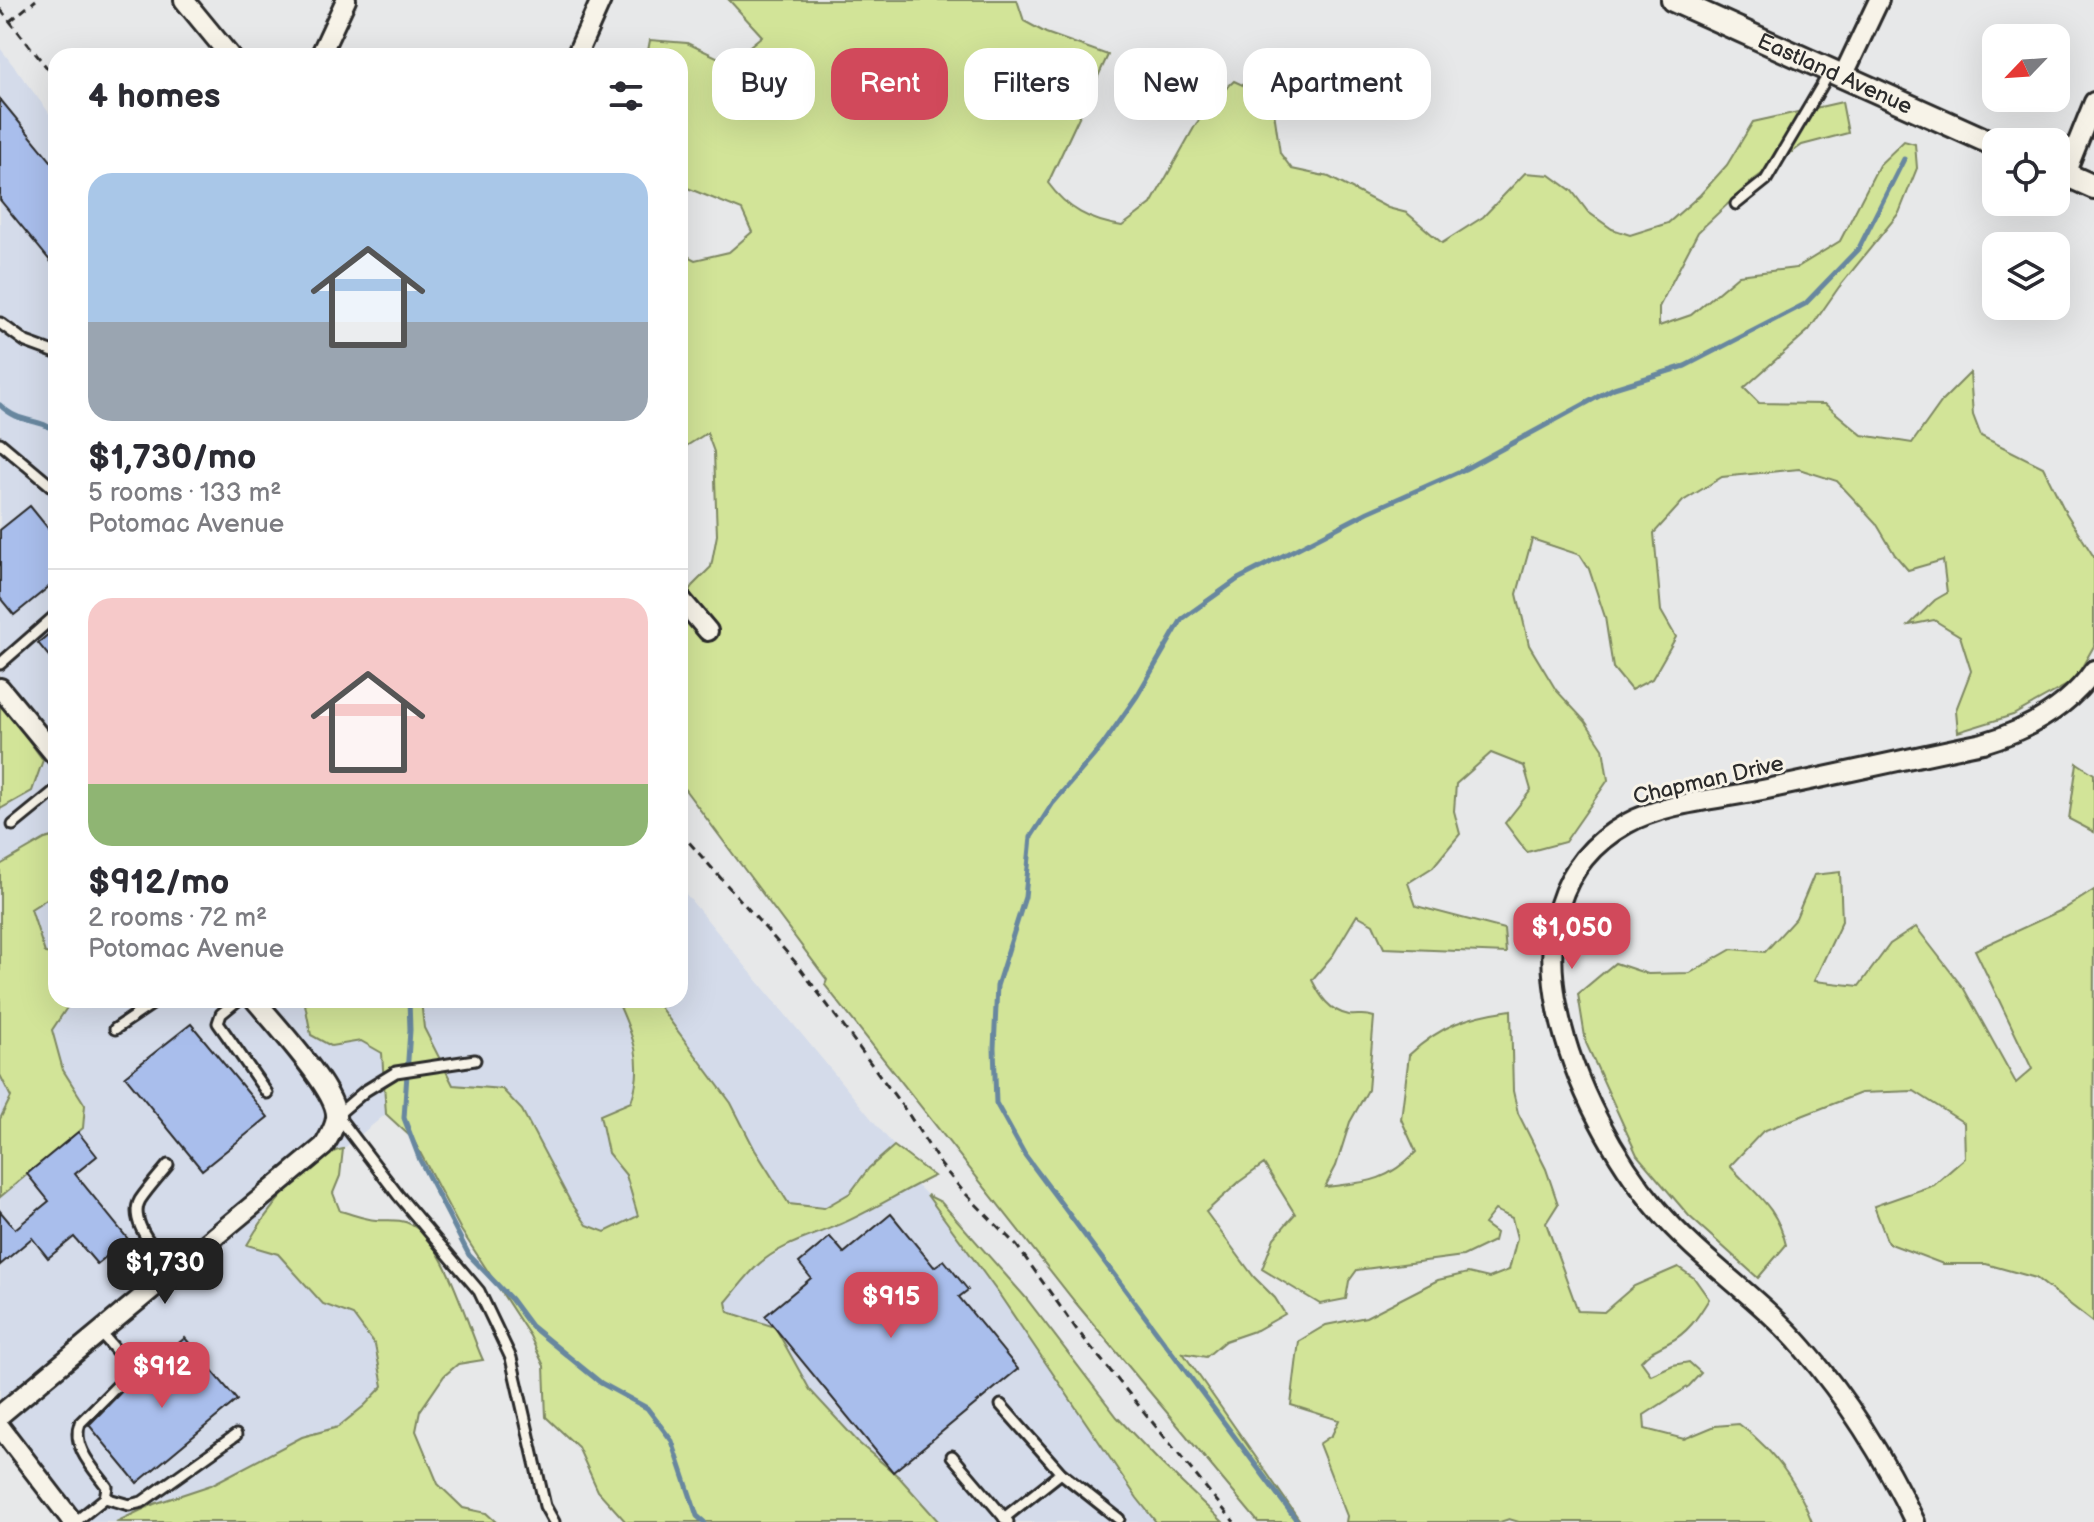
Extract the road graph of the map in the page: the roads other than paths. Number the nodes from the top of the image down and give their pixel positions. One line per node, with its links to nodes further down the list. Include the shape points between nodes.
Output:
1 (184, 0): 6 (street)
2 (346, 0): 7 (street)
3 (601, 0): 8 (street)
4 (1673, 0): 9 (street, Eastland Avenue)
5 (1879, 0): 9 (street)
6 (223, 48)
7 (324, 48)
8 (580, 48)
9 (1837, 73): 11 (street, Eastland Avenue); 15 (lane, via 1766,180)
10 (2094, 102): 12 (street)
11 (1982, 139)
12 (2070, 153)
13 (2070, 176): 14 (street)
14 (2094, 187)
15 (1736, 204)
16 (0, 323): 17 (lane)
17 (48, 350)
18 (0, 443): 19 (lane)
19 (48, 483)
20 (688, 607): 22 (street)
21 (48, 622): 23 (lane)
22 (708, 631)
23 (0, 664)
24 (2094, 670): 50 (street, Chapman Drive, via 2057,708 2009,735 1628,822 1584,857 1562,892 1553,926 1553,986 1567,1040 1591,1104 1624,1164 1657,1209 1764,1308 1838,1390)
25 (0, 688): 26 (street)
26 (48, 735)
27 (48, 797): 28 (lane)
28 (13, 825)
29 (146, 1008): 32 (lane)
30 (228, 1008): 34 (lane, via 218,1023)
31 (267, 1008): 35 (street, via 326,1090)
32 (115, 1029)
33 (475, 1060): 35 (lane, via 396,1072)
34 (267, 1093)
35 (337, 1115): 37 (street, via 324,1146); 49 (lane, via 479,1291 511,1358 545,1506)
36 (168, 1165): 37 (lane, via 138,1203 138,1218)
37 (173, 1272): 38 (street)
38 (100, 1332): 40 (street); 45 (lane, via 130,1373 76,1433 107,1487)
39 (1001, 1405): 44 (lane)
40 (0, 1415)
41 (0, 1427): 48 (street)
42 (236, 1435): 45 (lane, via 142,1502 129,1505)
43 (952, 1456): 47 (lane)
44 (1061, 1473): 46 (lane); 47 (lane)
45 (105, 1498): 48 (lane)
46 (1119, 1519)
47 (1006, 1520)
48 (74, 1522)
49 (554, 1522)
50 (1915, 1522)

